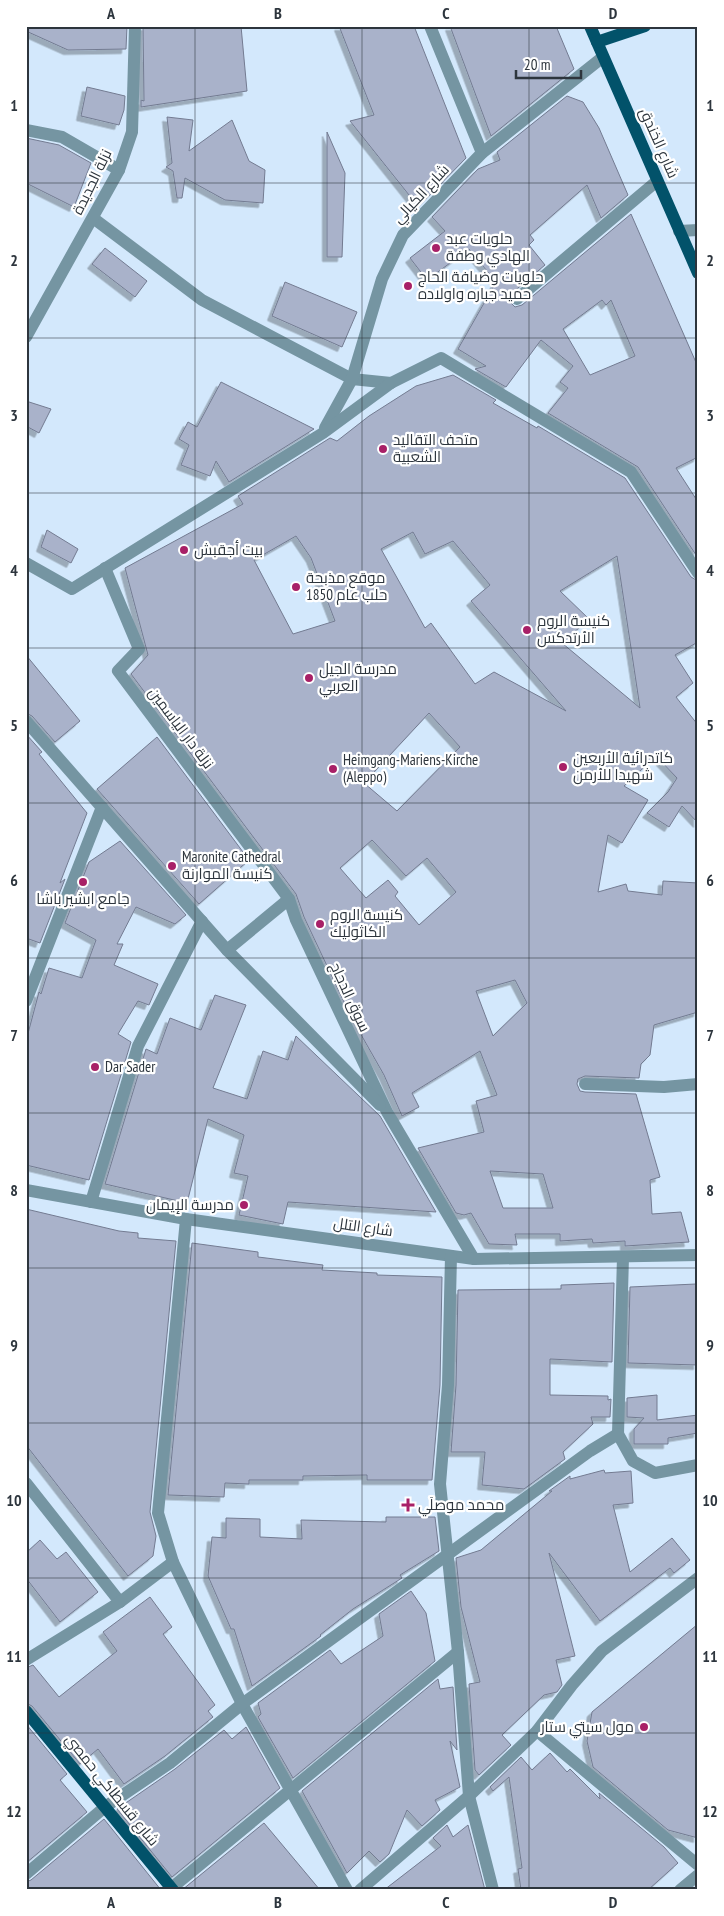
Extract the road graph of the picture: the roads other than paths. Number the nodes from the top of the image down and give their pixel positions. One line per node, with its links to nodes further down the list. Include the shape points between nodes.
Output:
1 (135, 26): 9 (street, نزلة الجديدة, via 132,132)
2 (430, 26): 8 (street)
3 (590, 26): 5 (main road, شارع الخندق)
4 (645, 26): 5 (main road)
5 (597, 42): 6 (main road, شارع الخندق)
6 (603, 57): 8 (street, شارع الكيالي); 10 (main road, شارع الخندق)
7 (26, 130): 9 (street, via 62,137)
8 (482, 153): 17 (street, شارع الكيالي, via 403,235 382,280)
9 (119, 170): 11 (street, نزلة الجديدة)
10 (657, 181): 13 (main road, شارع الخندق); 15 (street)
11 (93, 218): 16 (street, نزلة الجديدة); 17 (street, via 202,300)
12 (698, 230): 13 (street)
13 (679, 231): 14 (main road, شارع الخندق)
14 (698, 273)
15 (517, 299)
16 (26, 337)
17 (352, 379): 18 (street); 19 (street, شارع الكيالي)
18 (391, 383): 19 (street); 22 (street, via 441,358 632,472)
19 (323, 433): 21 (street)
20 (26, 563): 21 (street, via 72,589)
21 (105, 568): 25 (street, نزلة دار الياسمين, via 139,649 118,671)
22 (698, 574)
23 (26, 721): 24 (street)
24 (102, 807): 26 (street); 28 (street)
25 (290, 899): 27 (street); 31 (street, سوق الدجاج, via 296,920)
26 (202, 921): 27 (street); 33 (street, via 138,1046)
27 (227, 950): 31 (street)
28 (26, 1001)
29 (585, 1084): 30 (street, via 664,1087)
30 (698, 1084)
31 (387, 1112): 38 (street, سوق الدجاج)
32 (26, 1190): 33 (street, شارع التلل)
33 (91, 1202): 34 (street, شارع التلل)
34 (186, 1219): 36 (street, شارع التلل); 43 (street, via 158,1514)
35 (698, 1255): 37 (street, شارع التلل)
36 (450, 1256): 38 (street, شارع التلل); 42 (street, via 448,1385 440,1484)
37 (624, 1258): 38 (street, شارع التلل); 39 (street)
38 (474, 1259)
39 (618, 1434): 40 (street, via 633,1461 655,1473); 42 (street)
40 (698, 1465)
41 (26, 1483): 45 (street)
42 (448, 1554): 46 (street); 48 (street)
43 (173, 1562): 45 (street); 48 (street)
44 (698, 1578): 50 (street, via 602,1651)
45 (120, 1602): 47 (street)
46 (458, 1652): 51 (street); 52 (street)
47 (26, 1660)
48 (242, 1704): 51 (street); 53 (street, via 170,1762)
49 (26, 1710): 53 (main road, شارع قسطاكي حمصي)
50 (538, 1731): 52 (street); 54 (street)
51 (291, 1789): 57 (street); 58 (street)
52 (469, 1796): 59 (street); 60 (street)
53 (105, 1807): 55 (street); 57 (main road, شارع قسطاكي حمصي)
54 (698, 1865)
55 (26, 1874)
56 (698, 1875): 61 (street)
57 (171, 1889)
58 (347, 1890)
59 (360, 1890)
60 (493, 1890)
61 (680, 1890)

